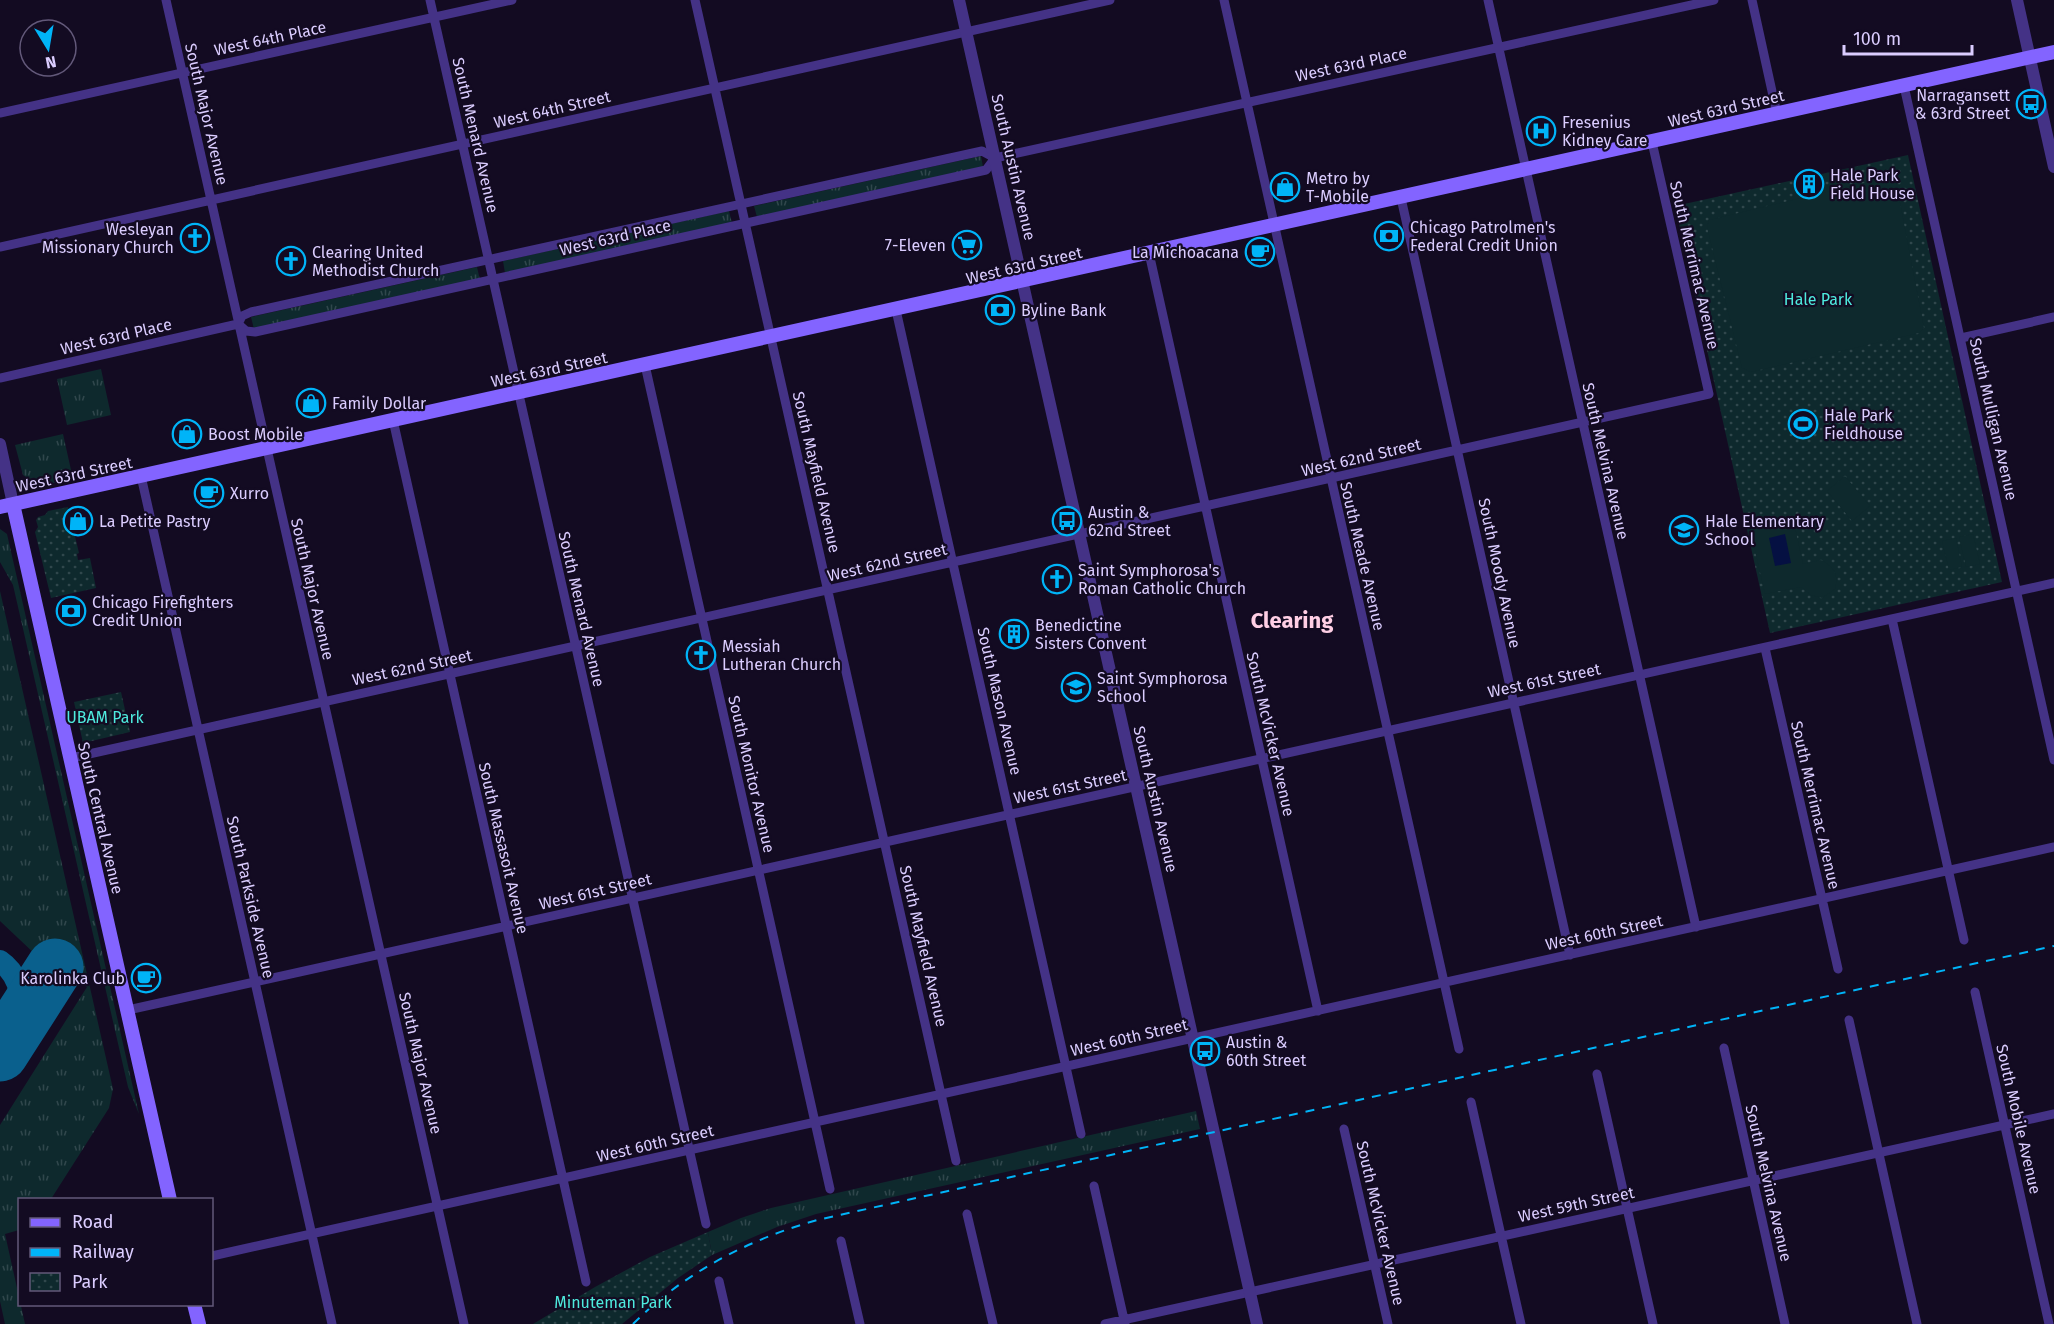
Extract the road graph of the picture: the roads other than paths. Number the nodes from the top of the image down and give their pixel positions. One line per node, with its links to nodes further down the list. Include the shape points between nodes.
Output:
1 (166, 0): 17 (street, South Major Avenue)
2 (430, 0): 12 (street, South Menard Avenue)
3 (512, 0): 12 (street, West 64th Place)
4 (695, 0): 19 (street, South Mayfield Avenue)
5 (959, 0): 13 (street, South Austin Avenue)
6 (1110, 0): 13 (street, West 64th Street)
7 (1224, 0): 20 (street, South Meade Avenue)
8 (1488, 0): 14 (street, South Melvina Avenue)
9 (1714, 0): 14 (street, West 63rd Place)
10 (1752, 0): 22 (street)
11 (2017, 0): 16 (street)
12 (434, 17): 17 (street, West 64th Place); 24 (street, South Menard Avenue)
13 (966, 32): 19 (street, West 64th Street); 25 (street, South Austin Avenue)
14 (1499, 47): 20 (street, West 63rd Place); 27 (street, South Melvina Avenue)
15 (2054, 52): 16 (main road, West 63rd Street)
16 (2030, 57): 18 (main road, West 63rd Street); 26 (street)
17 (182, 73): 21 (street, West 64th Place); 29 (street, South Major Avenue)
18 (1904, 86): 22 (main road, West 63rd Street); 42 (street, South Mulligan Avenue)
19 (715, 88): 24 (street, West 64th Street); 30 (street, South Mayfield Avenue)
20 (1246, 102): 25 (street, West 63rd Place); 32 (street, South Meade Avenue)
21 (0, 113)
22 (1778, 114): 23 (main road, West 63rd Street)
23 (1652, 142): 27 (main road, West 63rd Street); 46 (street, South Merrimac Avenue)
24 (463, 144): 29 (street, West 64th Street); 35 (street, South Menard Avenue)
25 (995, 158): 30 (street, West 63rd Place, via 982,151); 31 (street, West 63rd Place, via 986,170); 37 (street, South Austin Avenue)
26 (2054, 166)
27 (1526, 170): 28 (main road, West 63rd Street); 48 (street, South Melvina Avenue)
28 (1401, 198): 32 (main road, West 63rd Street); 51 (street, South Moody Avenue)
29 (211, 200): 33 (street, West 64th Street); 40 (street, South Major Avenue)
30 (741, 203): 31 (street, South Mayfield Avenue); 35 (street, West 63rd Place)
31 (745, 223): 36 (street, West 63rd Place); 41 (street, South Mayfield Avenue)
32 (1274, 225): 34 (main road, West 63rd Street); 53 (street, South Meade Avenue)
33 (0, 247)
34 (1149, 254): 37 (main road, West 63rd Street); 55 (street, South McVicker Avenue)
35 (489, 260): 36 (street, South Menard Avenue); 40 (street, West 63rd Place, via 251,312 242,316)
36 (493, 279): 40 (street, West 63rd Place, via 255,332); 45 (street, South Menard Avenue)
37 (1023, 281): 38 (main road, West 63rd Street); 56 (street, South Austin Avenue)
38 (896, 310): 41 (main road, West 63rd Street); 57 (street, South Mason Avenue)
39 (2054, 317): 42 (street)
40 (238, 324): 44 (street, West 63rd Place); 50 (street, South Major Avenue)
41 (771, 337): 43 (main road, West 63rd Street); 59 (street, South Mayfield Avenue)
42 (1961, 338): 60 (street, South Mulligan Avenue)
43 (645, 365): 45 (main road, West 63rd Street); 61 (street, South Monitor Avenue)
44 (0, 378)
45 (519, 393): 47 (main road, West 63rd Street); 63 (street, South Menard Avenue)
46 (1709, 394): 48 (street, West 62nd Street)
47 (393, 420): 50 (main road, West 63rd Street); 65 (street, South Massasoit Avenue)
48 (1582, 423): 51 (street, West 62nd Street); 66 (street, South Melvina Avenue)
49 (0, 444): 54 (street, South Central Avenue)
50 (267, 448): 52 (main road, West 63rd Street); 67 (street, South Major Avenue)
51 (1459, 451): 53 (street, West 62nd Street); 68 (street, South Moody Avenue)
52 (141, 476): 54 (main road, West 63rd Street); 69 (street, South Parkside Avenue)
53 (1330, 479): 55 (street, West 62nd Street); 70 (street, South Meade Avenue)
54 (7, 506): 71 (main road, South Central Avenue)
55 (1205, 507): 56 (street, West 62nd Street); 72 (street, South McVicker Avenue)
56 (1080, 534): 57 (street, West 62nd Street); 74 (street, South Austin Avenue)
57 (953, 563): 59 (street, West 62nd Street); 75 (street, South Mason Avenue)
58 (2054, 583): 60 (street, West 61st Street)
59 (828, 590): 61 (street, West 62nd Street); 76 (street, South Mayfield Avenue)
60 (2017, 592): 62 (street, West 61st Street); 73 (street, South Mulligan Avenue)
61 (702, 618): 63 (street, West 62nd Street); 78 (street, South Monitor Avenue)
62 (1892, 620): 64 (street, West 61st Street); 79 (street)
63 (575, 646): 65 (street, West 62nd Street); 80 (street, South Menard Avenue)
64 (1766, 648): 66 (street, West 61st Street); 81 (street, South Merrimac Avenue)
65 (450, 674): 67 (street, West 62nd Street); 82 (street, South Massasoit Avenue)
66 (1638, 675): 68 (street, West 61st Street); 83 (street, South Melvina Avenue)
67 (324, 702): 69 (street, West 62nd Street); 85 (street, South Major Avenue)
68 (1513, 702): 70 (street, West 61st Street); 86 (street, South Moody Avenue)
69 (198, 730): 71 (street, West 62nd Street); 88 (street, South Parkside Avenue)
70 (1387, 730): 72 (street, West 61st Street); 89 (street, South Meade Avenue)
71 (71, 758): 91 (main road, South Central Avenue)
72 (1261, 759): 74 (street, West 61st Street); 92 (street, South McVicker Avenue)
73 (2054, 760)
74 (1136, 786): 75 (street, West 61st Street); 94 (street, South Austin Avenue)
75 (1010, 814): 76 (street, West 61st Street); 97 (street, South Mason Avenue)
76 (885, 842): 78 (street, West 61st Street); 99 (street, South Mayfield Avenue)
77 (2054, 847): 79 (street, West 60th Street)
78 (758, 870): 80 (street, West 61st Street); 102 (street, South Monitor Avenue)
79 (1947, 871): 81 (street, West 60th Street); 84 (street)
80 (633, 898): 82 (street, West 61st Street); 106 (street, South Menard Avenue)
81 (1821, 899): 83 (street, West 60th Street); 87 (street, South Merrimac Avenue)
82 (507, 926): 85 (street, West 61st Street); 109 (street, South Massasoit Avenue)
83 (1696, 927): 86 (street, West 60th Street)
84 (1964, 940)
85 (381, 954): 88 (street, West 61st Street); 114 (street, South Major Avenue)
86 (1570, 956): 89 (street, West 60th Street)
87 (1838, 969)
88 (255, 981): 91 (street, West 61st Street); 118 (street, South Parkside Avenue)
89 (1444, 982): 92 (street, West 60th Street); 95 (street, South Meade Avenue)
90 (1975, 992): 103 (street, South Mobile Avenue)
91 (128, 1010): 113 (main road, South Central Avenue)
92 (1318, 1011): 94 (street, West 60th Street)
93 (1850, 1020): 107 (street)
94 (1193, 1038): 97 (street, West 60th Street); 125 (street, South Austin Avenue)
95 (1459, 1048)
96 (1724, 1048): 110 (street, South Melvina Avenue)
97 (1067, 1067): 99 (street, West 60th Street); 105 (street, South Mason Avenue)
98 (1597, 1074): 115 (street)
99 (942, 1095): 102 (street, West 60th Street); 108 (street, South Mayfield Avenue)
100 (1471, 1102): 119 (street)
101 (2054, 1114): 103 (street, West 59th Street)
102 (815, 1123): 106 (street, West 60th Street); 112 (street, South Monitor Avenue)
103 (2006, 1125): 107 (street, West 59th Street); 141 (street, South Mobile Avenue)
104 (1344, 1129): 122 (street, South McVicker Avenue)
105 (1081, 1134)
106 (689, 1150): 109 (street, West 60th Street); 117 (street, South Menard Avenue)
107 (1879, 1153): 110 (street, West 59th Street); 140 (street)
108 (956, 1161)
109 (564, 1178): 114 (street, West 60th Street); 124 (street, South Massasoit Avenue)
110 (1753, 1181): 115 (street, West 59th Street); 139 (street, South Melvina Avenue)
111 (1094, 1186): 127 (street)
112 (830, 1189)
113 (170, 1198)
114 (438, 1207): 118 (street, West 60th Street); 130 (street, South Major Avenue)
115 (1627, 1209): 119 (street, West 59th Street); 138 (street)
116 (967, 1214): 133 (street)
117 (706, 1224)
118 (312, 1234): 121 (street, West 60th Street); 129 (street, South Parkside Avenue)
119 (1501, 1236): 122 (street, West 59th Street); 137 (street)
120 (841, 1241): 132 (street)
121 (213, 1256)
122 (1375, 1265): 125 (street, West 59th Street); 136 (street, South McVicker Avenue)
123 (719, 1281): 131 (street)
124 (586, 1282)
125 (1250, 1292): 127 (street, West 59th Street); 135 (street, South Austin Avenue)
126 (194, 1306): 128 (main road)
127 (1124, 1322): 134 (street, West 59th Street)
128 (199, 1324)
129 (332, 1324)
130 (464, 1324)
131 (729, 1324)
132 (860, 1324)
133 (993, 1324)
134 (1106, 1324)
135 (1257, 1324)
136 (1389, 1324)
137 (1521, 1324)
138 (1653, 1324)
139 (1785, 1324)
140 (1917, 1324)
141 (2049, 1324)

